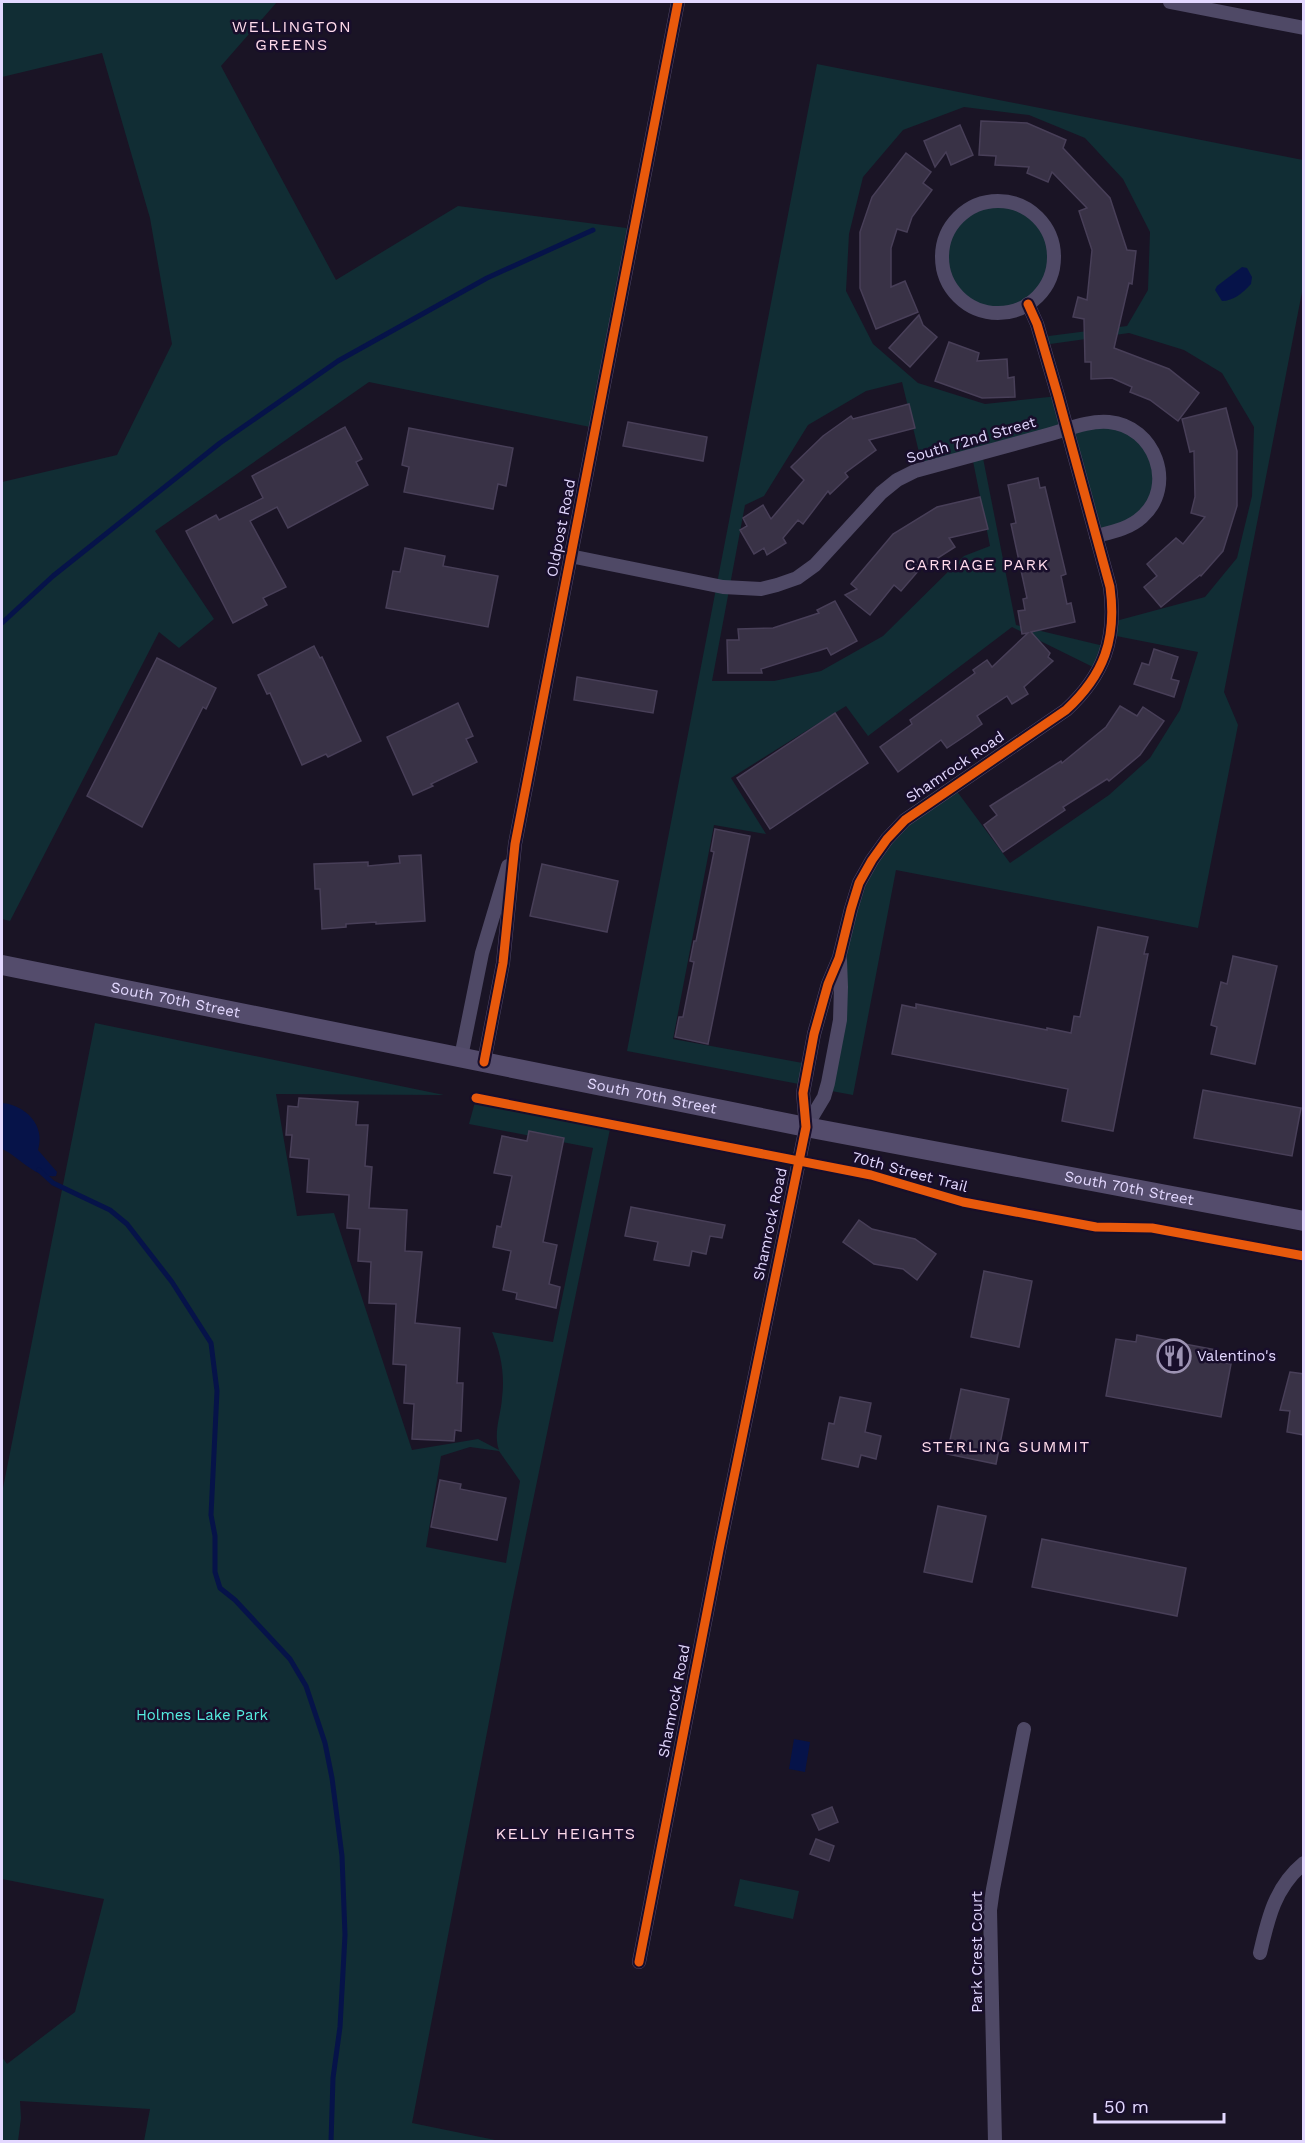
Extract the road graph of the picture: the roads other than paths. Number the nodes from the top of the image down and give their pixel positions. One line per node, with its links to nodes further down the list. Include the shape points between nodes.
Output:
1 (678, 2): 7 (street, Oldpost Road)
2 (1170, 2): 3 (street)
3 (1304, 28)
4 (1028, 304): 4 (street, via 1051,275 1051,237 1041,220 1027,208 1009,201 990,201 972,207 952,226 943,250 950,285 962,299 994,313); 5 (street, Shamrock Road)
5 (1067, 429): 6 (street, Shamrock Road); 6 (street, via 1099,422 1126,426 1151,446 1158,461 1159,489 1143,517 1130,526); 7 (street, South 72nd Street, via 915,471 897,480 881,492 815,565 797,578 777,585 761,589 723,587)
6 (1096, 536): 9 (street, Shamrock Road, via 1113,608 1111,635 1094,679 1066,710 926,804 887,838 859,883)
7 (570, 556): 8 (street, Oldpost Road)
8 (515, 844): 11 (street, Oldpost Road, via 482,953); 12 (street, Oldpost Road, via 503,963)
9 (839, 958): 13 (street, Shamrock Road, via 814,1034 803,1093); 13 (street, Shamrock Road, via 840,1020 828,1083)
10 (2, 965): 11 (main road, South 70th Street)
11 (461, 1057): 12 (main road, South 70th Street)
12 (484, 1062): 13 (main road, South 70th Street)
13 (806, 1127): 14 (main road, South 70th Street); 18 (street, Shamrock Road)
14 (1304, 1221)
15 (1024, 1729): 19 (street, Park Crest Court, via 990,1910)
16 (1304, 1863): 17 (street, via 1293,1872 1271,1908)
17 (1260, 1953)
18 (639, 1962)
19 (995, 2142)

